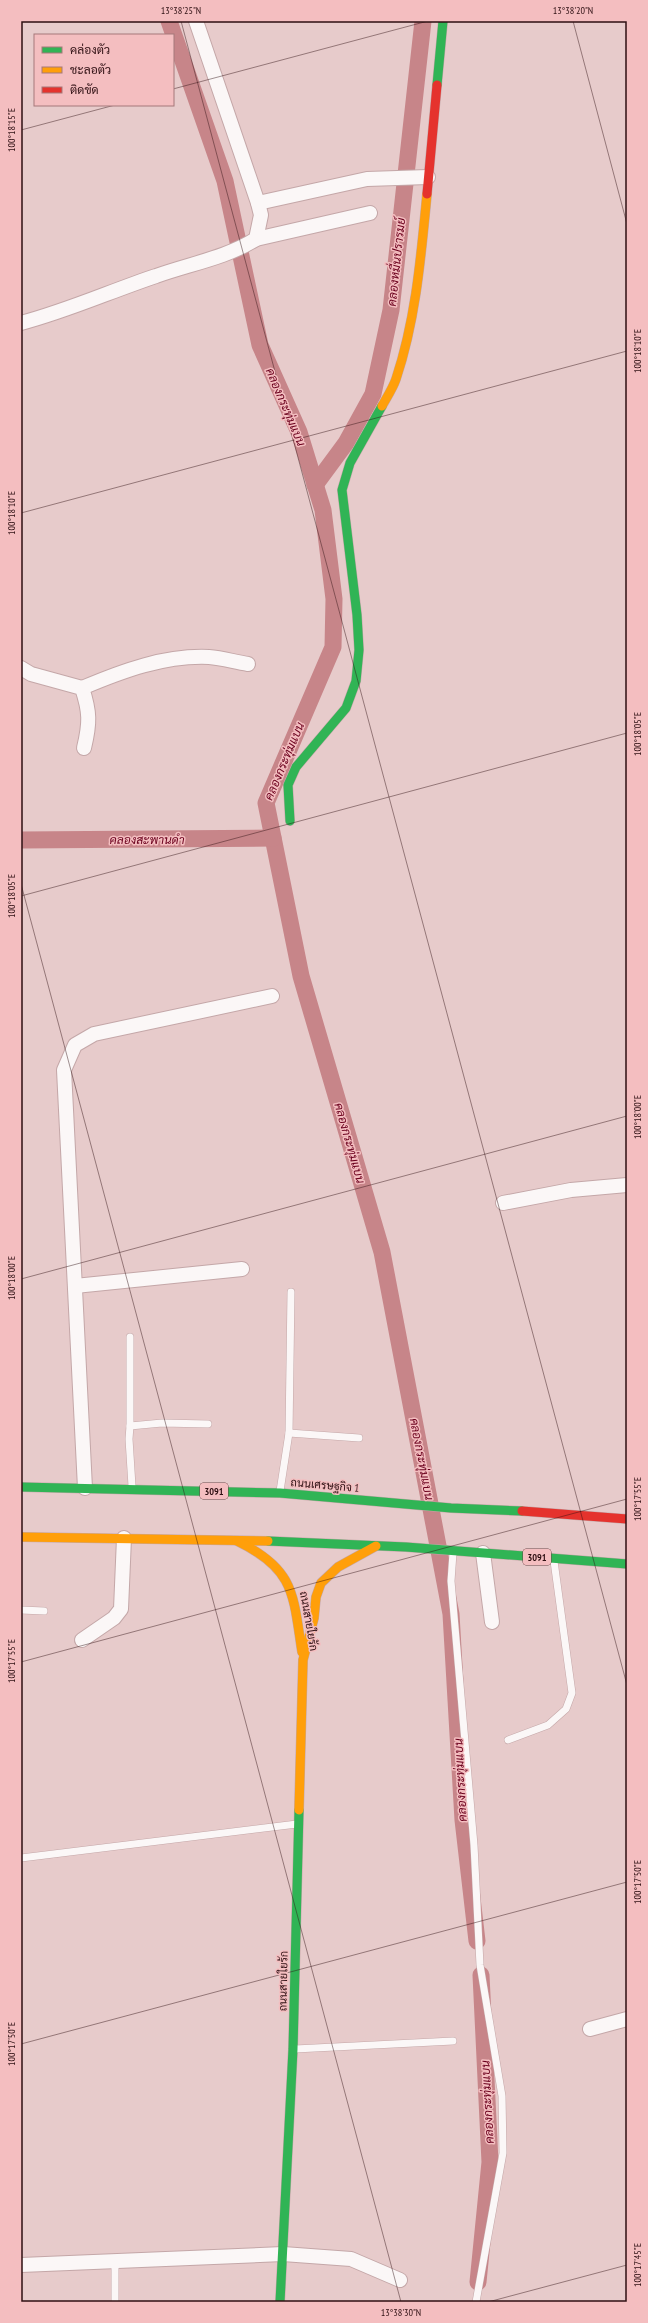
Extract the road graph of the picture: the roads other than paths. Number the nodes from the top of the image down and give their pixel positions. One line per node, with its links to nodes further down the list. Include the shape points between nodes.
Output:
1 (196, 21): 4 (street)
2 (443, 21): 3 (street)
3 (423, 177): 4 (street, via 343,183); 12 (street, via 422,250 412,321 396,380 350,463 342,490 358,615 359,650 356,681 346,708 293,773 288,785)
4 (258, 203): 6 (street, via 261,215)
5 (370, 213): 6 (street)
6 (253, 240): 7 (street, via 231,252)
7 (21, 323)
8 (248, 664): 10 (street, via 209,657 179,659 118,672)
9 (21, 668): 10 (street, via 31,674)
10 (82, 688): 11 (street, via 89,710 90,725)
11 (84, 748)
12 (290, 820)
13 (272, 996): 17 (street, via 94,1034 75,1045 64,1070)
14 (627, 1185): 15 (street, via 571,1190)
15 (503, 1203)
16 (242, 1268): 17 (street)
17 (75, 1286): 25 (street)
18 (291, 1292): 22 (lane)
19 (130, 1337): 21 (lane)
20 (208, 1424): 21 (lane, via 162,1423)
21 (130, 1426): 26 (lane)
22 (289, 1433): 23 (lane); 27 (lane)
23 (359, 1438)
24 (21, 1487): 25 (street, ถนนเศรษฐกิจ 1 / 3091)
25 (85, 1488): 26 (street, ถนนเศรษฐกิจ 1 / 3091)
26 (132, 1488): 27 (street, ถนนเศรษฐกิจ 1 / 3091)
27 (280, 1493): 28 (street, ถนนเศรษฐกิจ 1 / 3091, via 451,1508 563,1512)
28 (627, 1519)
29 (21, 1537): 30 (street, 3091)
30 (124, 1538): 31 (street, 3091); 40 (street, via 121,1609 114,1618)
31 (237, 1540): 32 (street, 3091); 41 (street, ถนนสายใยรัก, via 269,1558 283,1574 294,1594)
32 (376, 1546): 33 (street, 3091); 41 (street, ถนนสายใยรัก, via 338,1567 321,1583)
33 (450, 1551): 34 (street, 3091); 55 (lane, via 474,1845 480,1966 502,2096 503,2153)
34 (483, 1553): 35 (street, 3091); 39 (street)
35 (554, 1559): 36 (street, 3091); 42 (lane, via 572,1692 566,1709 548,1725)
36 (627, 1564)
37 (21, 1610): 38 (lane)
38 (44, 1611)
39 (492, 1622)
40 (82, 1640)
41 (303, 1660): 43 (street, ถนนสายใยรัก)
42 (508, 1740)
43 (298, 1824): 44 (lane); 48 (street, ถนนสายใยรัก)
44 (21, 1858)
45 (627, 2019): 46 (street)
46 (590, 2028)
47 (453, 2041): 48 (lane)
48 (293, 2049): 49 (street, ถนนสายใยรัก)
49 (283, 2254): 50 (street); 52 (street, via 351,2259); 54 (street, ถนนสายใยรัก)
50 (115, 2261): 51 (street); 53 (lane)
51 (21, 2265)
52 (400, 2280)
53 (115, 2302)
54 (280, 2302)
55 (476, 2302)

